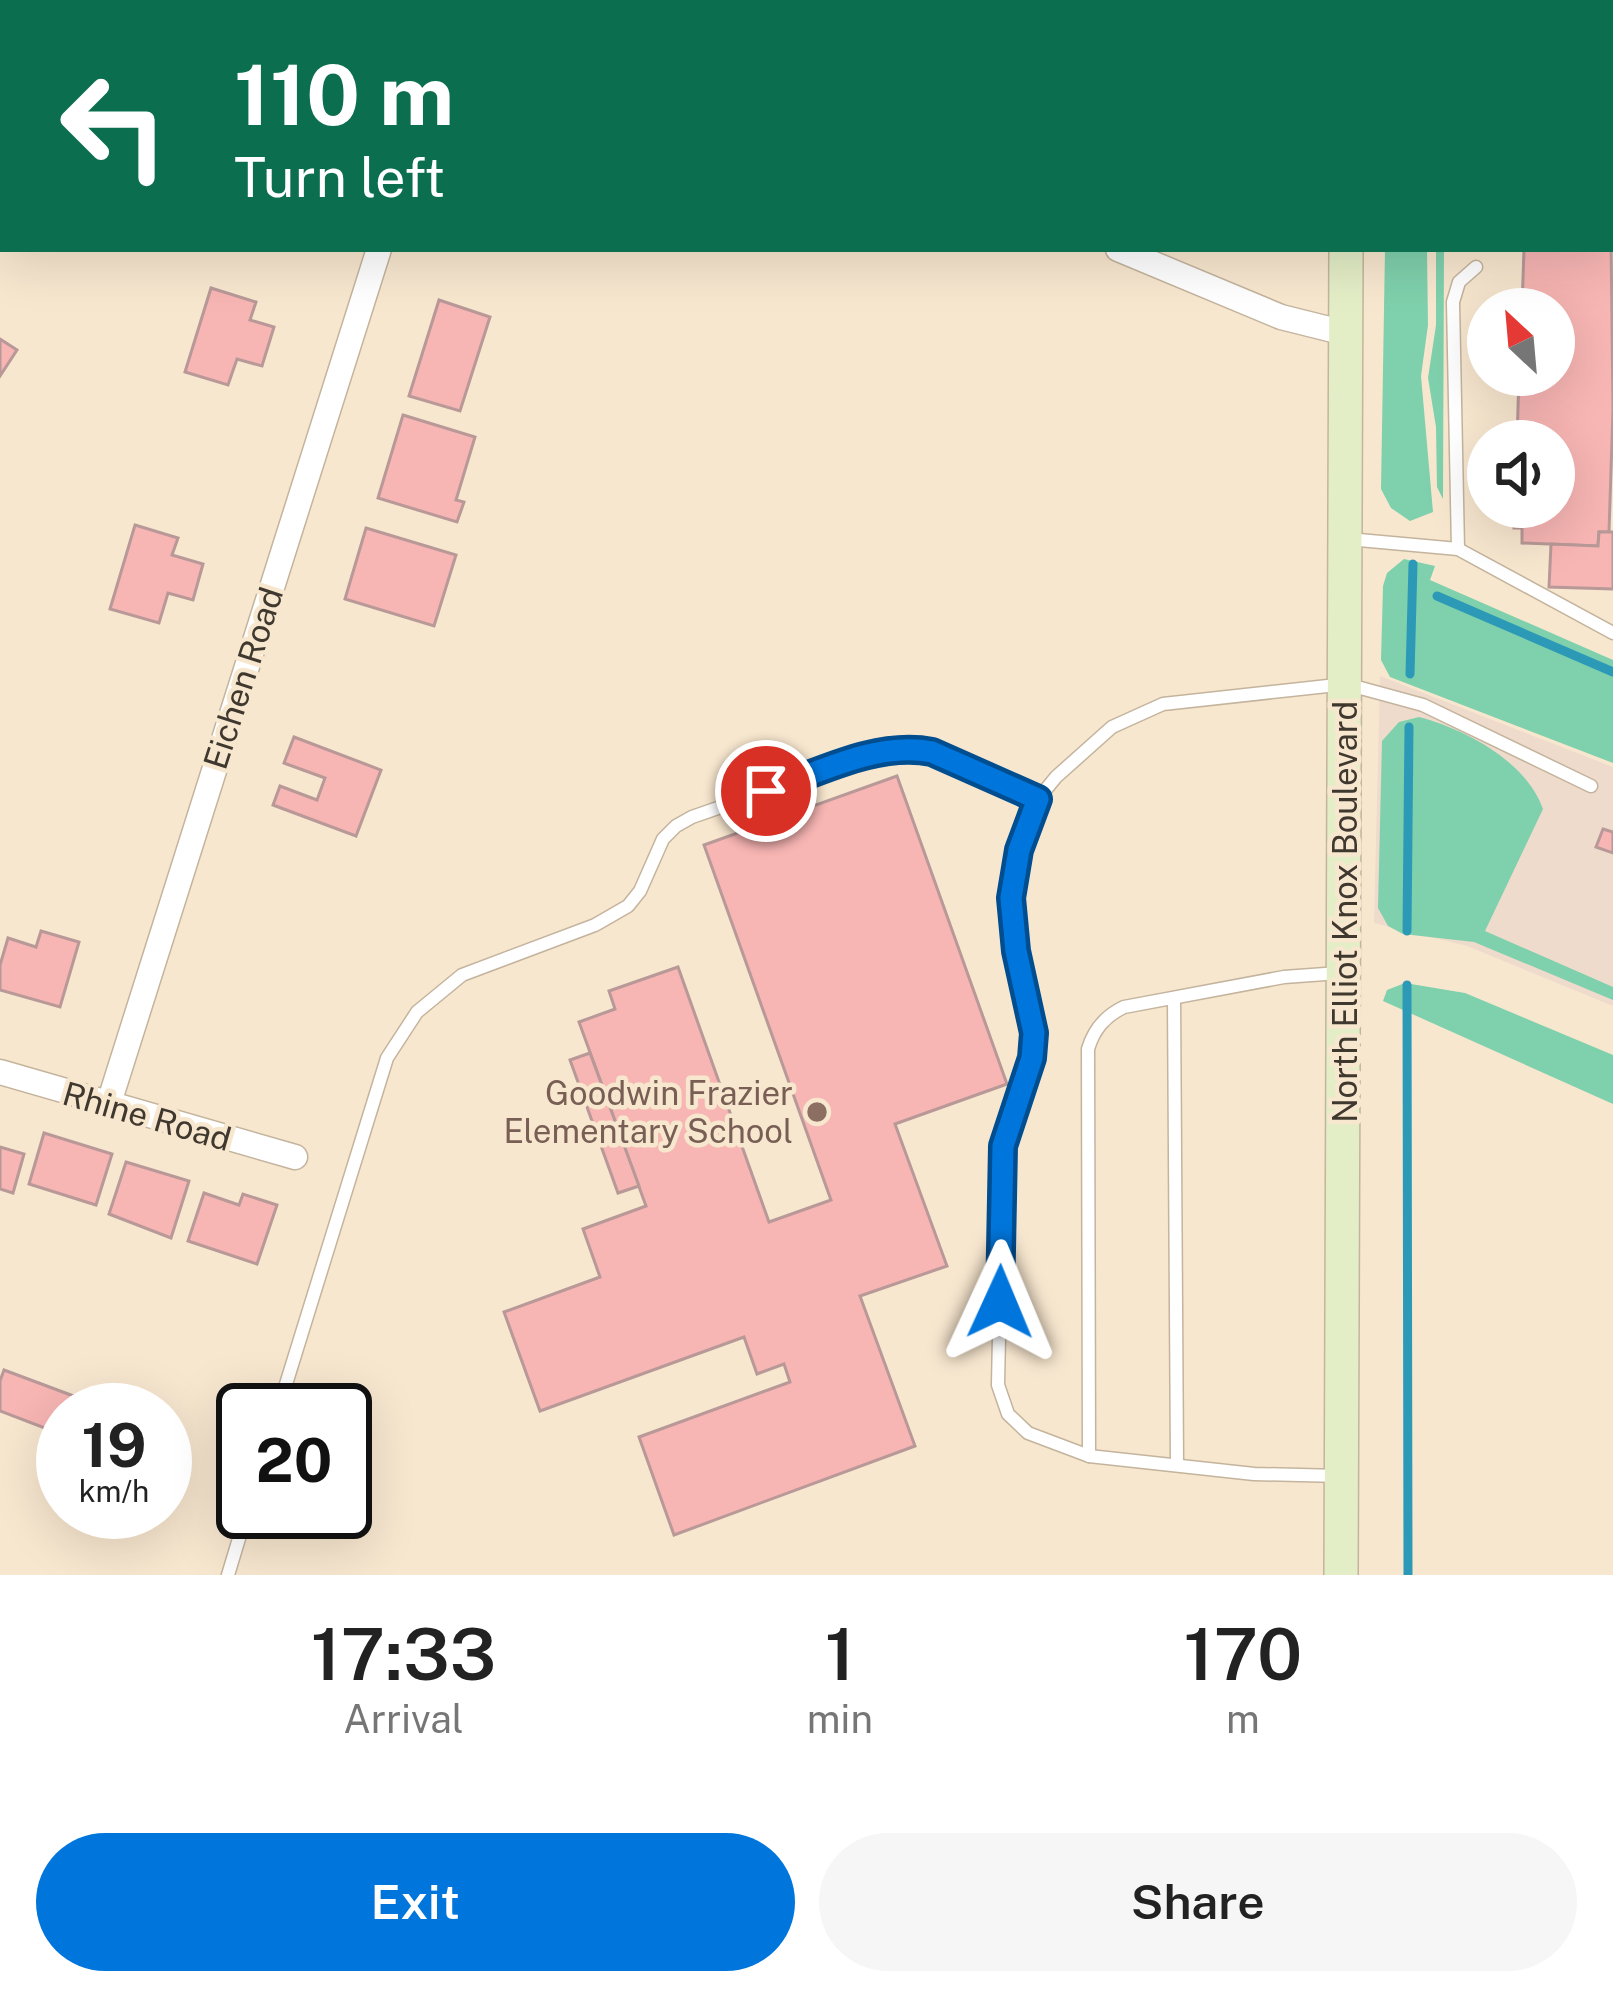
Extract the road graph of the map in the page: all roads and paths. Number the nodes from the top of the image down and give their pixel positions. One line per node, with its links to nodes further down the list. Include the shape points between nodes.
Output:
1 (378, 252): 15 (street, Eichen Road)
2 (1346, 252): 5 (main road, North Elliot Knox Boulevard)
3 (1155, 256): 5 (street, via 1281,317)
4 (1476, 267): 7 (lane, via 1459,282 1454,302)
5 (1345, 333): 6 (main road, North Elliot Knox Boulevard)
6 (1347, 539): 7 (lane); 9 (main road, North Elliot Knox Boulevard)
7 (1458, 549): 8 (lane)
8 (1613, 633)
9 (1346, 685): 10 (lane, via 1423,705); 11 (lane, via 1163,704 1112,727); 12 (main road, North Elliot Knox Boulevard)
10 (1591, 786)
11 (1038, 799): 17 (lane, via 932,752 879,752 692,817 663,839 640,891 612,917 462,975 437,993 386,1058); 18 (lane, via 1011,898 1034,1033 1003,1146 998,1385 1008,1414 1028,1432)
12 (1344, 973): 13 (lane); 20 (main road, North Elliot Knox Boulevard)
13 (1174, 998): 18 (lane, via 1112,1013 1088,1048); 19 (lane)
14 (0, 1072): 15 (street, Rhine Road)
15 (108, 1106): 16 (street, Rhine Road)
16 (295, 1157)
17 (286, 1383)
18 (1089, 1456): 19 (lane)
19 (1177, 1463): 20 (lane)
20 (1341, 1476): 23 (main road, North Elliot Knox Boulevard)
21 (238, 1539): 22 (lane)
22 (227, 1575)
23 (1341, 1575)

